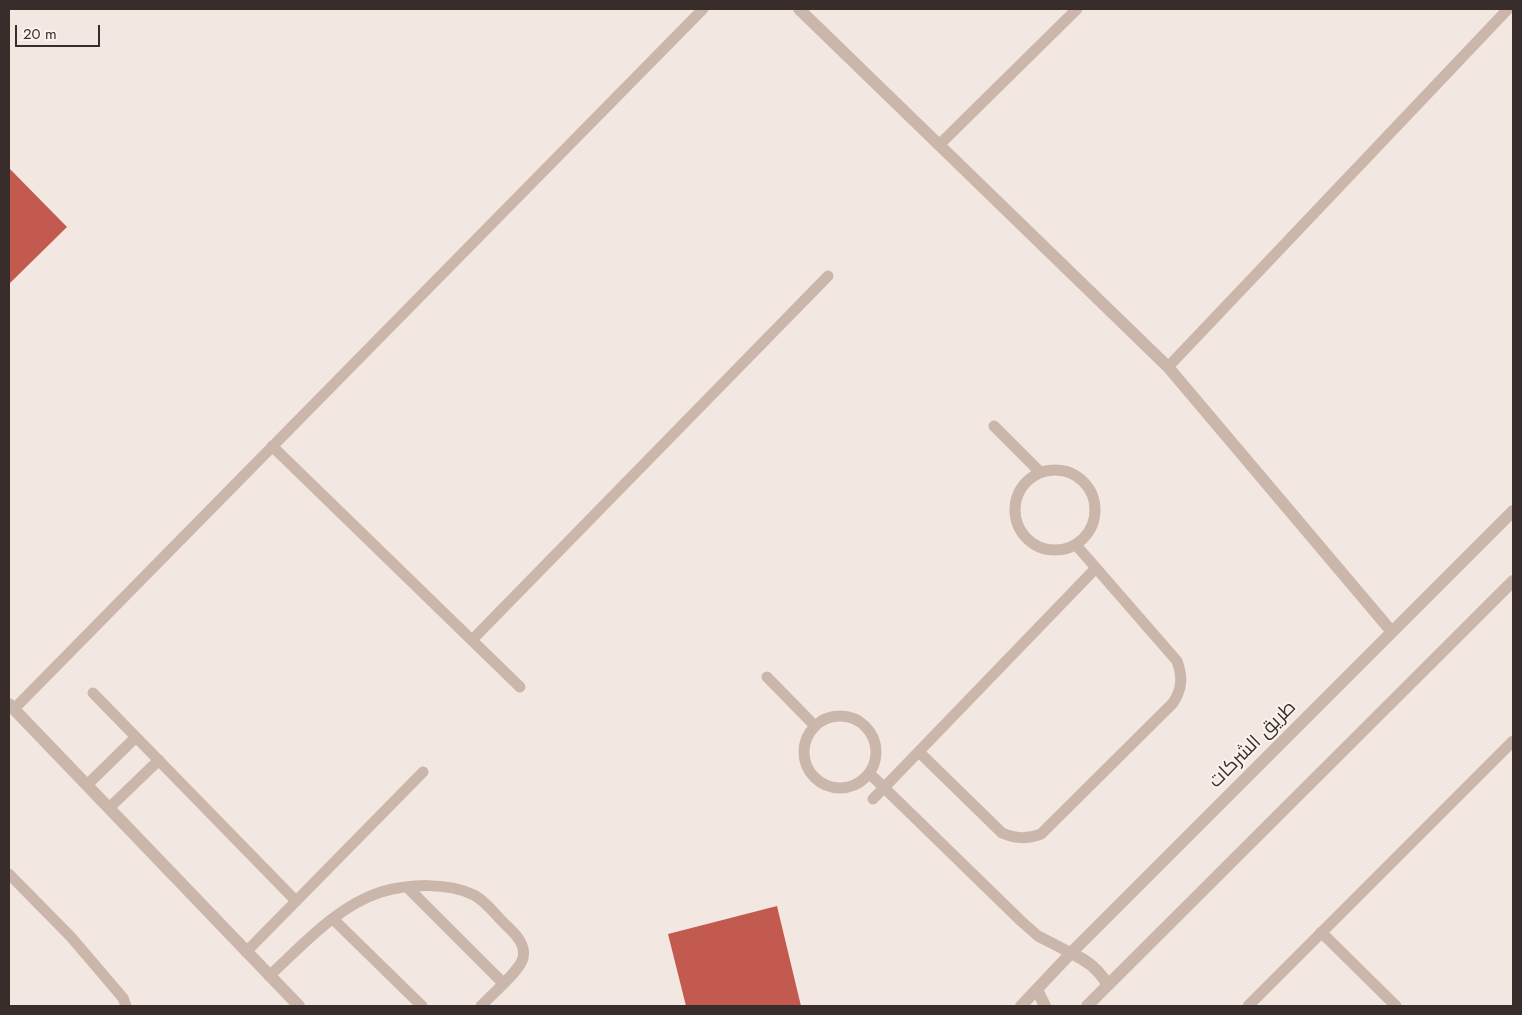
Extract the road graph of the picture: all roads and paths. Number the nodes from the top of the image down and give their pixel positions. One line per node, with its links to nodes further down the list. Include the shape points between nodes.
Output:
1 (703, 9): 9 (lane)
2 (800, 9): 5 (street)
3 (1077, 9): 5 (lane)
4 (1508, 9): 7 (lane)
5 (940, 144): 7 (street)
6 (828, 276): 16 (lane)
7 (1168, 367): 15 (street)
8 (994, 426): 10 (lane)
9 (272, 446): 16 (lane); 20 (lane)
10 (1040, 472): 12 (lane, via 1068,472 1080,478 1090,489 1096,516 1091,529); 12 (lane, via 1028,480 1015,505 1015,519 1021,532 1043,549 1057,551)
11 (1513, 511): 15 (street, طريق الشركات)
12 (1076, 545): 13 (lane)
13 (1096, 568): 24 (lane); 24 (lane, via 1177,661 1182,682 1173,703 1041,834 1031,838 1002,833)
14 (1513, 581): 41 (street)
15 (1392, 632): 38 (street, طريق الشركات)
16 (472, 640): 18 (lane)
17 (767, 677): 21 (lane)
18 (520, 687)
19 (94, 693): 22 (lane)
20 (11, 706): 28 (street)
21 (815, 726): 27 (lane, via 836,716 859,721 874,739 874,763); 27 (lane, via 804,746 808,768 815,778 835,788 846,788 857,784)
22 (136, 737): 25 (lane); 28 (lane)
23 (1513, 741): 36 (lane)
24 (919, 752): 29 (lane)
25 (159, 760): 31 (lane); 34 (lane)
26 (423, 772): 34 (lane)
27 (869, 773): 29 (lane)
28 (87, 785): 31 (street)
29 (884, 788): 30 (lane); 38 (lane, via 1038,936)
30 (873, 800)
31 (109, 808): 37 (street)
32 (9, 874): 43 (lane, via 71,937 123,998)
33 (407, 887): 35 (lane, via 380,892 355,903); 40 (lane); 40 (lane, via 441,887 475,896 517,936 524,948 524,956)
34 (296, 901): 37 (lane)
35 (333, 919): 39 (lane); 45 (lane)
36 (1321, 932): 50 (lane); 51 (lane)
37 (246, 952): 39 (street)
38 (1071, 953): 41 (street, via 1099,971); 42 (street, طريق الشركات)
39 (270, 976): 44 (street)
40 (502, 983): 46 (lane)
41 (1108, 985): 49 (street)
42 (1037, 990): 47 (street, طريق الشركات); 48 (street)
43 (126, 1006)
44 (298, 1006)
45 (422, 1006)
46 (481, 1006)
47 (1021, 1006)
48 (1045, 1006)
49 (1087, 1006)
50 (1248, 1006)
51 (1396, 1006)

